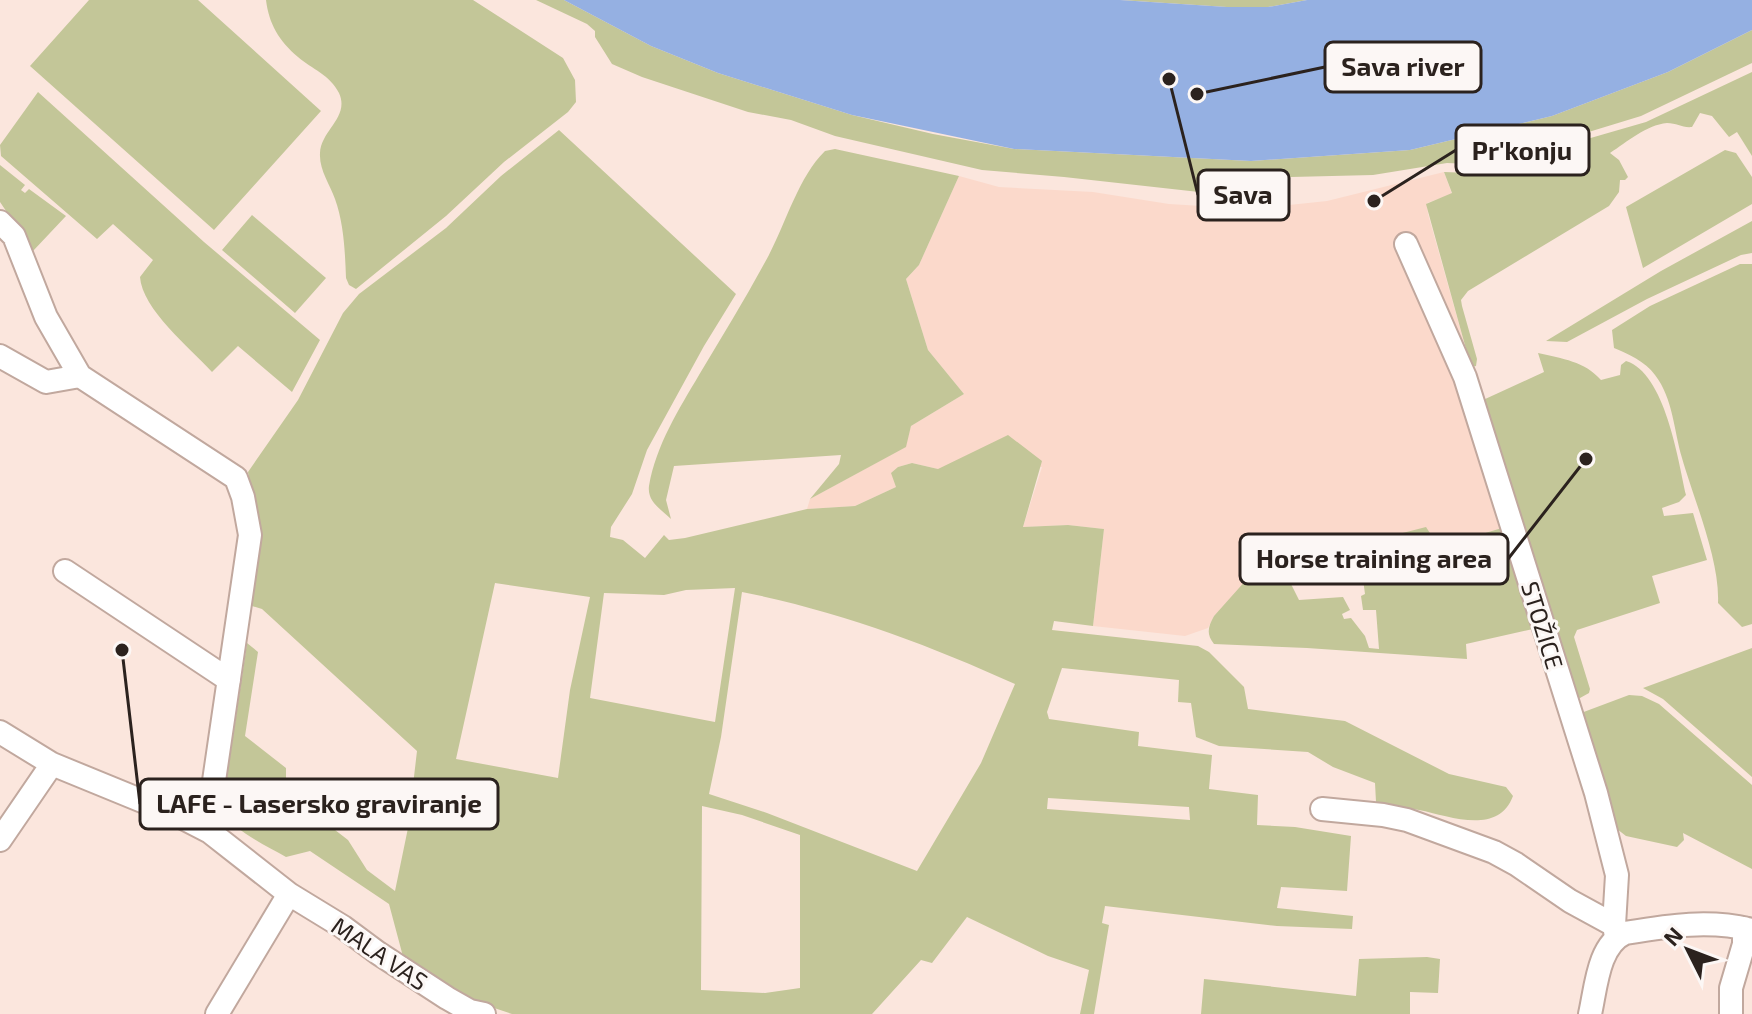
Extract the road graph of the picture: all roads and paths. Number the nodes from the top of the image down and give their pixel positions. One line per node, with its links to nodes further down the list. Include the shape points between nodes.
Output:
1 (0, 222): 4 (street, via 14,236 46,317)
2 (1406, 244): 14 (street, STOŽICE, via 1465,377 1596,793 1617,875)
3 (0, 356): 4 (street, via 46,382)
4 (80, 376): 6 (street, via 236,478 250,535)
5 (65, 571): 6 (street)
6 (229, 680): 10 (street)
7 (0, 732): 8 (street, MALA VAS)
8 (52, 764): 10 (street, MALA VAS); 11 (street)
9 (1322, 809): 14 (street, via 1407,820 1494,852)
10 (210, 832): 12 (street, MALA VAS)
11 (0, 840)
12 (289, 894): 15 (street, MALA VAS); 16 (street)
13 (1748, 929): 14 (street, via 1693,923); 18 (street, via 1731,988)
14 (1615, 931): 17 (street, STOŽICE)
15 (475, 1013)
16 (217, 1014)
17 (1590, 1014)
18 (1731, 1014)

